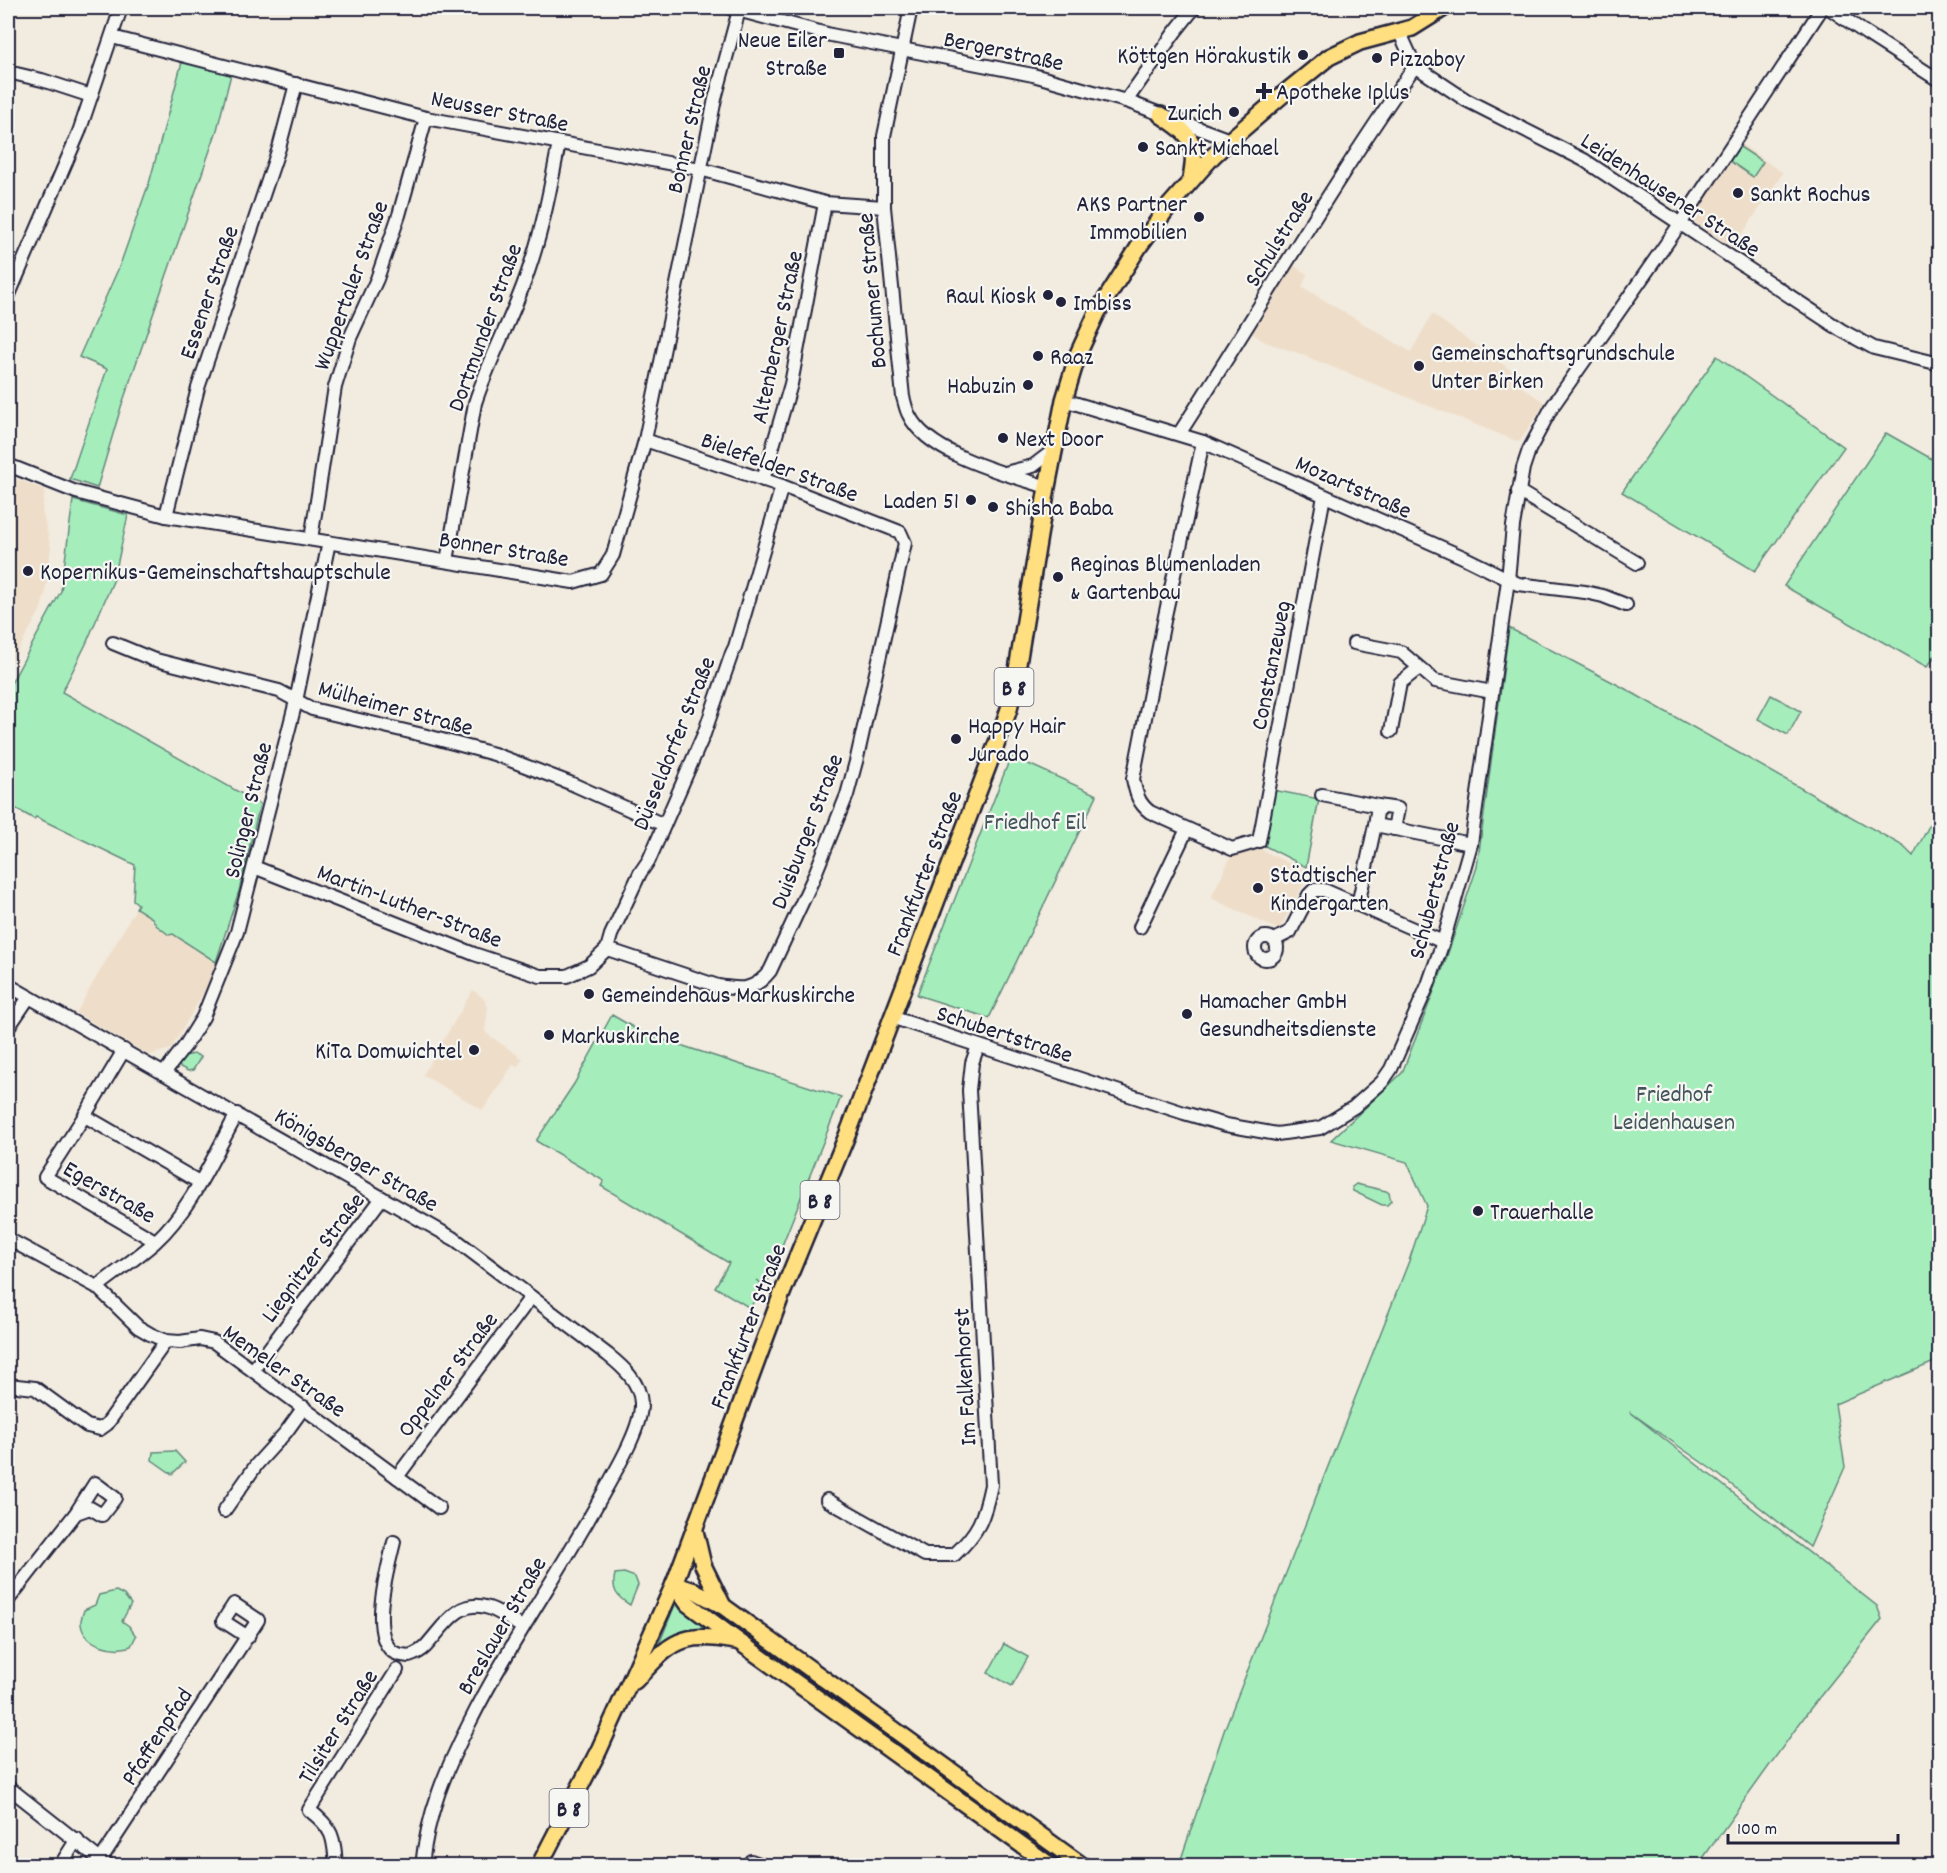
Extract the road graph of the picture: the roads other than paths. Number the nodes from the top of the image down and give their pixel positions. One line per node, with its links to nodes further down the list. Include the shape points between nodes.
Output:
1 (121, 8): 9 (street)
2 (911, 8): 10 (street)
3 (1190, 8): 16 (street)
4 (1444, 8): 8 (main road, Frankfurter Straße / B 8)
5 (1822, 8): 25 (street, Schubertstraße)
6 (1829, 8): 13 (street)
7 (734, 9): 10 (street, Bergerstraße); 21 (street, Bonner Straße)
8 (1400, 33): 11 (street); 19 (main road, Frankfurter Straße / B 8, via 1360,42 1329,57)
9 (112, 37): 14 (street, Neusser Straße); 15 (street)
10 (901, 50): 16 (street, Bergerstraße, via 1033,75); 24 (street, Bochumer Straße, via 884,136)
11 (1415, 66): 25 (street, Leidenhausener Straße, via 1466,100 1584,160); 29 (street, Schulstraße, via 1368,132)
12 (8, 72): 15 (street)
13 (1940, 81)
14 (296, 84): 18 (street, Neusser Straße); 40 (street, Essener Straße, via 279,148 198,388)
15 (92, 96): 26 (street)
16 (1126, 101): 17 (street, Bergerstraße)
17 (1161, 115): 19 (street, Bergerstraße); 22 (main road, via 1182,129 1190,140 1195,154)
18 (426, 118): 20 (street, Neusser Straße); 42 (street, Wuppertaler Straße, via 377,279 341,362)
19 (1230, 140): 22 (main road, Frankfurter Straße / B 8)
20 (559, 143): 21 (street, Neusser Straße); 44 (street, Dortmunder Straße, via 547,207 529,270 475,403)
21 (700, 169): 23 (street, Neusser Straße); 30 (street, Bonner Straße)
22 (1191, 180): 28 (main road, Frankfurter Straße / B 8, via 1140,245 1097,313 1078,354)
23 (825, 203): 24 (street, Neusser Straße); 35 (street, Altenberger Straße, via 791,384)
24 (884, 207): 34 (street, Bochumer Straße, via 901,380 909,415 923,434 945,451)
25 (1680, 224): 27 (street, Leidenhausener Straße, via 1874,348); 38 (street, Schubertstraße, via 1552,407 1529,450)
26 (8, 297)
27 (1940, 364)
28 (1064, 400): 29 (street, Mozartstraße); 32 (main road, Frankfurter Straße / B 8)
29 (1179, 434): 31 (street, Mozartstraße)
30 (645, 440): 35 (street, Bielefelder Straße); 44 (street, Bonner Straße, via 613,555 601,574 573,582)
31 (1203, 442): 39 (street, Mozartstraße); 58 (street, via 1133,779 1137,798 1149,812)
32 (1054, 450): 34 (street, via 1033,466); 37 (main road, Frankfurter Straße / B 8)
33 (8, 465): 40 (street, Bonner Straße, via 76,492)
34 (1004, 473): 37 (street, Bochumer Straße)
35 (763, 480): 36 (street, Bielefelder Straße)
36 (782, 486): 41 (street, Bielefelder Straße); 56 (street, Düsseldorfer Straße, via 735,648 704,734)
37 (1047, 488): 69 (main road, Frankfurter Straße / B 8, via 1009,709)
38 (1518, 491): 45 (street); 46 (street, Schubertstraße)
39 (1324, 495): 46 (street, Mozartstraße); 58 (street, Constanzeweg, via 1259,841 1232,849)
40 (166, 516): 42 (street, Bonner Straße)
41 (900, 532): 66 (street, Duisburger Straße, via 905,543 847,795 770,971 761,983 748,988 718,986)
42 (311, 539): 43 (street, Bonner Straße)
43 (329, 542): 44 (street, Bonner Straße); 52 (street, Solinger Straße)
44 (447, 561)
45 (1637, 563)
46 (1508, 579): 47 (street, Mozartstraße, via 1518,584 1594,594); 51 (street, Schubertstraße)
47 (1626, 606)
48 (113, 643): 52 (street, Mülheimer Straße, via 152,659 279,691)
49 (1354, 644): 50 (street, via 1401,652)
50 (1419, 668): 51 (street, via 1435,681); 53 (street, via 1400,683)
51 (1492, 692): 60 (street, Schubertstraße)
52 (296, 700): 56 (street, Mülheimer Straße, via 312,709 494,754); 61 (street, Solinger Straße)
53 (1391, 731)
54 (1322, 795): 55 (street)
55 (1378, 806): 57 (street); 59 (street, via 1398,809)
56 (664, 825): 66 (street, Düsseldorfer Straße, via 610,935)
57 (1375, 825): 59 (street); 62 (street)
58 (1187, 829): 63 (street)
59 (1394, 829): 60 (street)
60 (1471, 844): 65 (street, Schubertstraße)
61 (254, 867): 66 (street, Martin-Luther-Straße, via 540,976 567,976 589,966); 73 (street, Solinger Straße, via 237,932 203,1017)
62 (1358, 906): 64 (street, via 1324,890 1314,890 1290,932); 65 (street)
63 (1140, 927)
64 (1274, 940)
65 (1443, 942): 71 (street, Schubertstraße, via 1415,1017 1382,1082 1354,1107 1320,1128 1277,1134 1226,1125)
66 (607, 949)
67 (8, 985): 68 (street, Königsberger Straße)
68 (29, 997): 70 (street); 72 (street, Königsberger Straße)
69 (891, 1017): 71 (street, Schubertstraße); 92 (main road, Frankfurter Straße / B 8)
70 (8, 1028)
71 (978, 1046): 88 (street, Im Falkenhorst, via 969,1090 991,1485 985,1514 970,1540 954,1555 925,1555)
72 (124, 1050): 73 (street, Königsberger Straße); 75 (street, Egerstraße)
73 (164, 1073): 74 (street, Königsberger Straße)
74 (237, 1114): 76 (street); 77 (street, Königsberger Straße)
75 (84, 1116): 76 (street); 79 (street, Egerstraße, via 45,1177)
76 (199, 1182): 79 (street, via 185,1206)
77 (382, 1198): 81 (street, Königsberger Straße, via 456,1240); 83 (street, Liegnitzer Straße)
78 (8, 1239): 80 (street, Memeler Straße)
79 (155, 1241): 80 (street)
80 (97, 1287): 82 (street, Memeler Straße, via 140,1328)
81 (531, 1297): 86 (street, Königsberger Straße, via 622,1367 637,1388); 87 (street, Oppelner Straße)
82 (166, 1341): 83 (street, Memeler Straße, via 214,1342); 84 (street, via 100,1429 87,1426 35,1388)
83 (253, 1370): 85 (street, Memeler Straße)
84 (8, 1385)
85 (304, 1407): 87 (street, Memeler Straße); 90 (street)
86 (639, 1415): 97 (street, Breslauer Straße, via 622,1458 589,1518)
87 (398, 1477): 89 (street, Memeler Straße)
88 (827, 1500)
89 (438, 1508)
90 (224, 1510)
91 (76, 1513): 95 (street)
92 (695, 1529): 94 (main road, Frankfurter Straße / B 8); 96 (main road, via 703,1565)
93 (394, 1542): 97 (street, via 381,1618 386,1645 394,1653 409,1656 424,1649 447,1619 465,1607 481,1605)
94 (674, 1584): 96 (main road); 99 (main road, via 688,1604); 101 (main road, Frankfurter Straße / B 8)
95 (8, 1600)
96 (723, 1606): 112 (main road)
97 (522, 1627): 108 (street, Breslauer Straße, via 485,1691 445,1774 427,1828)
98 (248, 1636): 105 (street, Pfaffenpfad)
99 (738, 1641): 101 (main road, via 686,1638 660,1655); 111 (main road)
100 (398, 1670): 107 (street, Tilsiter Straße, via 309,1810 330,1829)
101 (627, 1690): 109 (main road, Frankfurter Straße / B 8)
102 (8, 1787): 103 (street)
103 (77, 1839): 105 (street); 106 (street)
104 (751, 1861): 110 (street)
105 (104, 1862)
106 (60, 1866)
107 (336, 1866)
108 (422, 1866)
109 (539, 1866)
110 (765, 1866)
111 (1051, 1866)
112 (1083, 1866)

